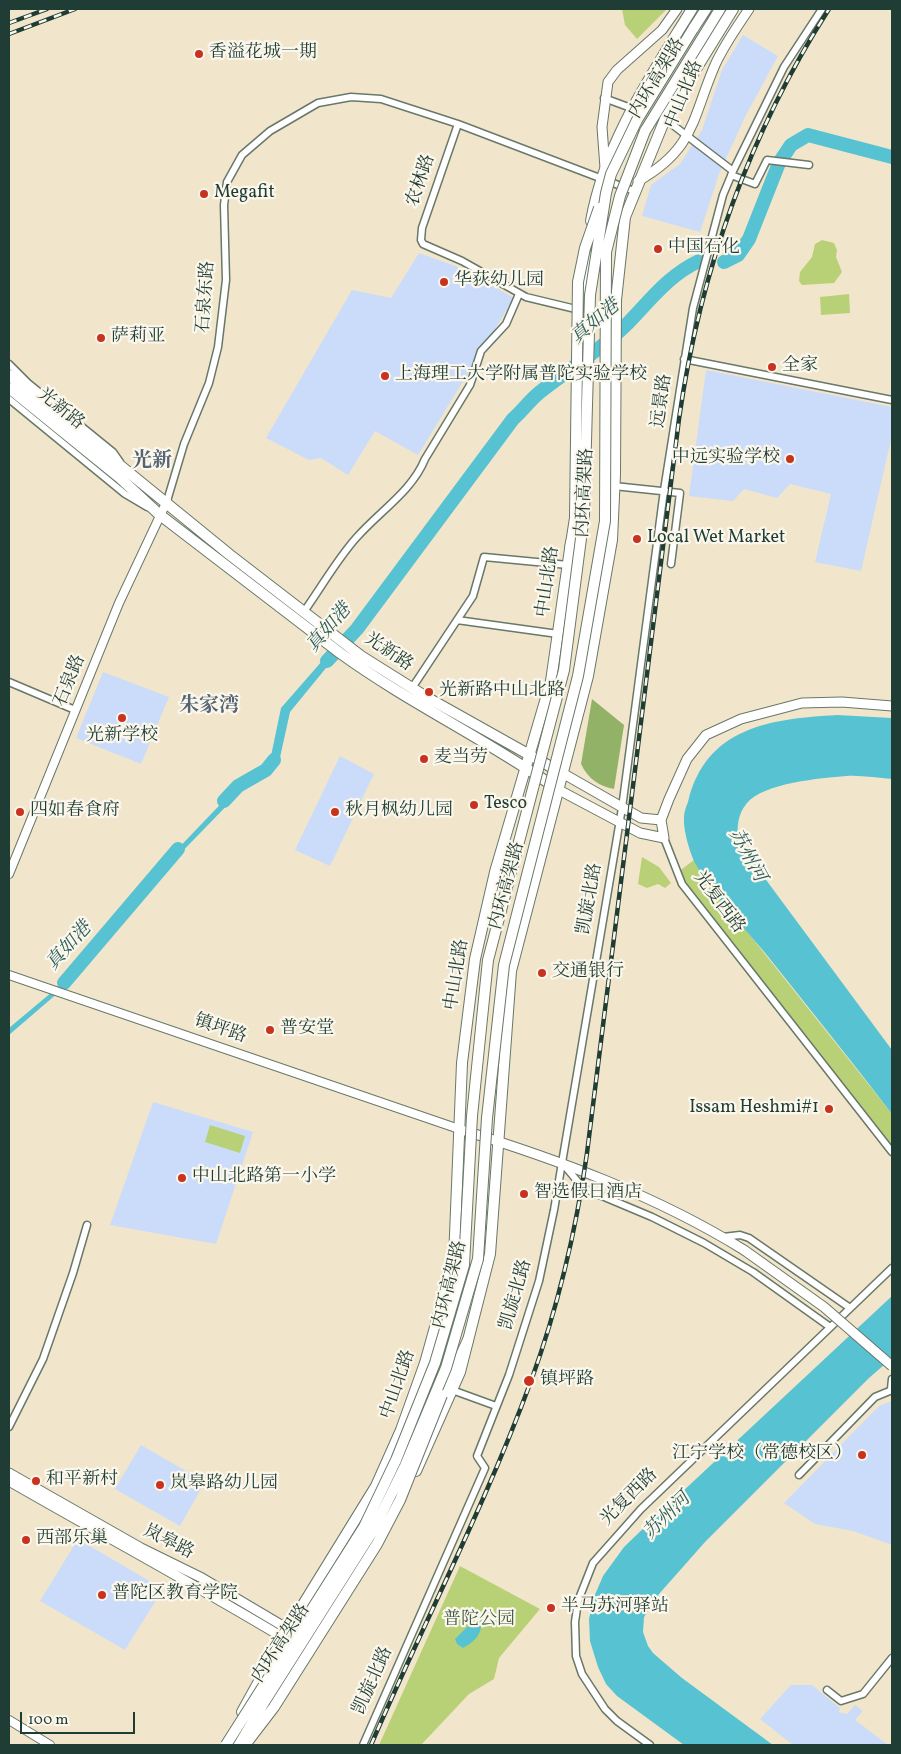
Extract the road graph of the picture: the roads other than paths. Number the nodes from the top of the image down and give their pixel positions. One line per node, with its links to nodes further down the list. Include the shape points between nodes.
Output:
1 (677, 9): 8 (main road, 中山北路, via 653,39 612,76)
2 (692, 9): 9 (main road, 中山北路)
3 (706, 9): 14 (main road, 内环高架路, bridge)
4 (720, 9): 79 (main road, 内环高架路, bridge, via 645,131 620,196 606,252 605,521 578,676 504,966 486,1118 478,1259 446,1368 378,1521)
5 (733, 9): 10 (main road, 中山北路)
6 (749, 9): 12 (main road, 中山北路, via 720,56)
7 (822, 9): 15 (street, 远景路, via 784,67)
8 (604, 98): 9 (street); 14 (main road, 中山北路, via 602,128)
9 (631, 108): 14 (main road, 中山北路)
10 (665, 119): 12 (street); 17 (main road, 中山北路)
11 (458, 124): 16 (street); 19 (street, 农林路, via 422,228 421,240 428,248 462,262); 31 (street, 石泉东路, via 395,102 368,97 336,98 294,115 250,146 236,164 227,182 224,205 226,288 218,346)
12 (688, 136): 15 (street); 17 (main road, 中山北路, via 670,159)
13 (809, 165): 15 (street, via 767,160 755,184)
14 (608, 171): 16 (main road, 中山北路); 33 (main road, bridge, via 578,282 575,518); 78 (main road, 内环高架路, bridge, via 590,295 584,515 564,670 488,960 472,1116 464,1265 435,1363 396,1460 364,1527)
15 (732, 173): 21 (street, 远景路, via 723,194 693,308)
16 (602, 179): 18 (street); 20 (main road, 中山北路, via 594,204 588,244)
17 (638, 181): 18 (main road, 中山北路)
18 (634, 191): 29 (main road, 中山北路, via 625,217 616,300)
19 (519, 294): 20 (street, 农林路); 36 (street, via 506,324 481,351 470,385 425,458 420,472 356,538)
20 (584, 310): 33 (main road, 中山北路)
21 (684, 358): 26 (street); 30 (street, 远景路)
22 (9, 364): 28 (street, 光新路, via 113,452)
23 (9, 375): 27 (main road, 光新路)
24 (9, 388): 27 (main road, 光新路)
25 (9, 399): 32 (street, 光新路, via 125,494)
26 (892, 400)
27 (88, 447): 28 (main road, 光新路); 32 (main road, 光新路)
28 (124, 467): 31 (main road, 光新路)
29 (614, 486): 30 (street); 46 (main road, 中山北路, via 612,540 588,676)
30 (664, 490): 34 (street, via 680,493); 48 (street, 远景路)
31 (167, 501): 32 (street, 石泉路); 36 (main road, 光新路)
32 (160, 515): 38 (main road, 光新路); 43 (street, 石泉路)
33 (570, 550): 35 (main road, 中山北路)
34 (671, 564)
35 (568, 565): 37 (street, via 484,557 474,596); 39 (main road, 中山北路)
36 (304, 613): 38 (main road, 光新路)
37 (458, 620): 39 (street); 41 (street)
38 (311, 625): 41 (main road, 光新路); 45 (main road, 光新路, via 366,672)
39 (558, 634): 44 (main road, 中山北路, via 551,681)
40 (9, 682): 43 (street)
41 (412, 688): 44 (main road, 光新路)
42 (892, 706): 49 (main road, via 802,703 724,726 706,735 687,759)
43 (75, 710): 52 (street, 石泉路)
44 (529, 754): 45 (main road, 中山北路); 46 (main road, 光新路)
45 (526, 767): 47 (main road, 光新路); 54 (main road, 中山北路, via 474,959 462,1063)
46 (564, 774): 47 (main road, 中山北路); 48 (main road, 光新路)
47 (559, 790): 50 (main road, 光新路); 55 (main road, 中山北路, via 511,971)
48 (622, 808): 49 (main road, 光新路, via 641,818); 50 (street, 远景路)
49 (661, 820): 51 (main road, 光复西路)
50 (619, 824): 51 (main road, 光新路); 57 (street, 凯旋北路)
51 (664, 838): 56 (street, 光复西路, via 682,884)
52 (9, 874)
53 (9, 975): 54 (street, 镇坪路)
54 (459, 1129): 55 (main road, 镇坪路); 72 (main road, 中山北路, via 454,1259 425,1363 376,1486)
55 (499, 1141): 57 (main road, 镇坪路); 65 (main road, 中山北路, via 490,1254 468,1340)
56 (892, 1152)
57 (562, 1162): 59 (main road, 镇坪路, via 659,1202); 62 (street, via 582,1188 704,1243 753,1272); 67 (street, 凯旋北路, via 539,1281)
58 (87, 1225): 68 (street, via 43,1359)
59 (722, 1237): 61 (street, via 740,1235 749,1238); 63 (main road, 镇坪路, bridge, via 824,1307)
60 (892, 1268): 61 (street, 光复西路)
61 (850, 1308): 62 (street, 光复西路)
62 (830, 1327): 83 (street, 光复西路, via 641,1509 608,1544 584,1581 578,1600 574,1639 582,1674 605,1710)
63 (892, 1366)
64 (892, 1379): 66 (street)
65 (448, 1390): 67 (street); 73 (main road, via 410,1483); 80 (main road, bridge, via 377,1544 274,1707)
66 (892, 1390): 70 (street, via 875,1397)
67 (496, 1406): 82 (street, 凯旋北路, via 477,1456 484,1468)
68 (9, 1428)
69 (9, 1472): 72 (main road, 岚皋路, via 141,1548 202,1578)
70 (799, 1475)
71 (9, 1481): 72 (main road, 岚皋路, via 152,1564)
72 (286, 1634): 73 (main road, 岚皋路); 78 (main road, 中山北路)
73 (309, 1648): 81 (main road)
74 (892, 1658): 75 (street, via 863,1694 841,1701)
75 (827, 1690)
76 (9, 1720): 77 (street)
77 (50, 1745)
78 (224, 1745)
79 (239, 1745)
80 (244, 1745)
81 (249, 1745)
82 (363, 1745)
83 (650, 1745)

